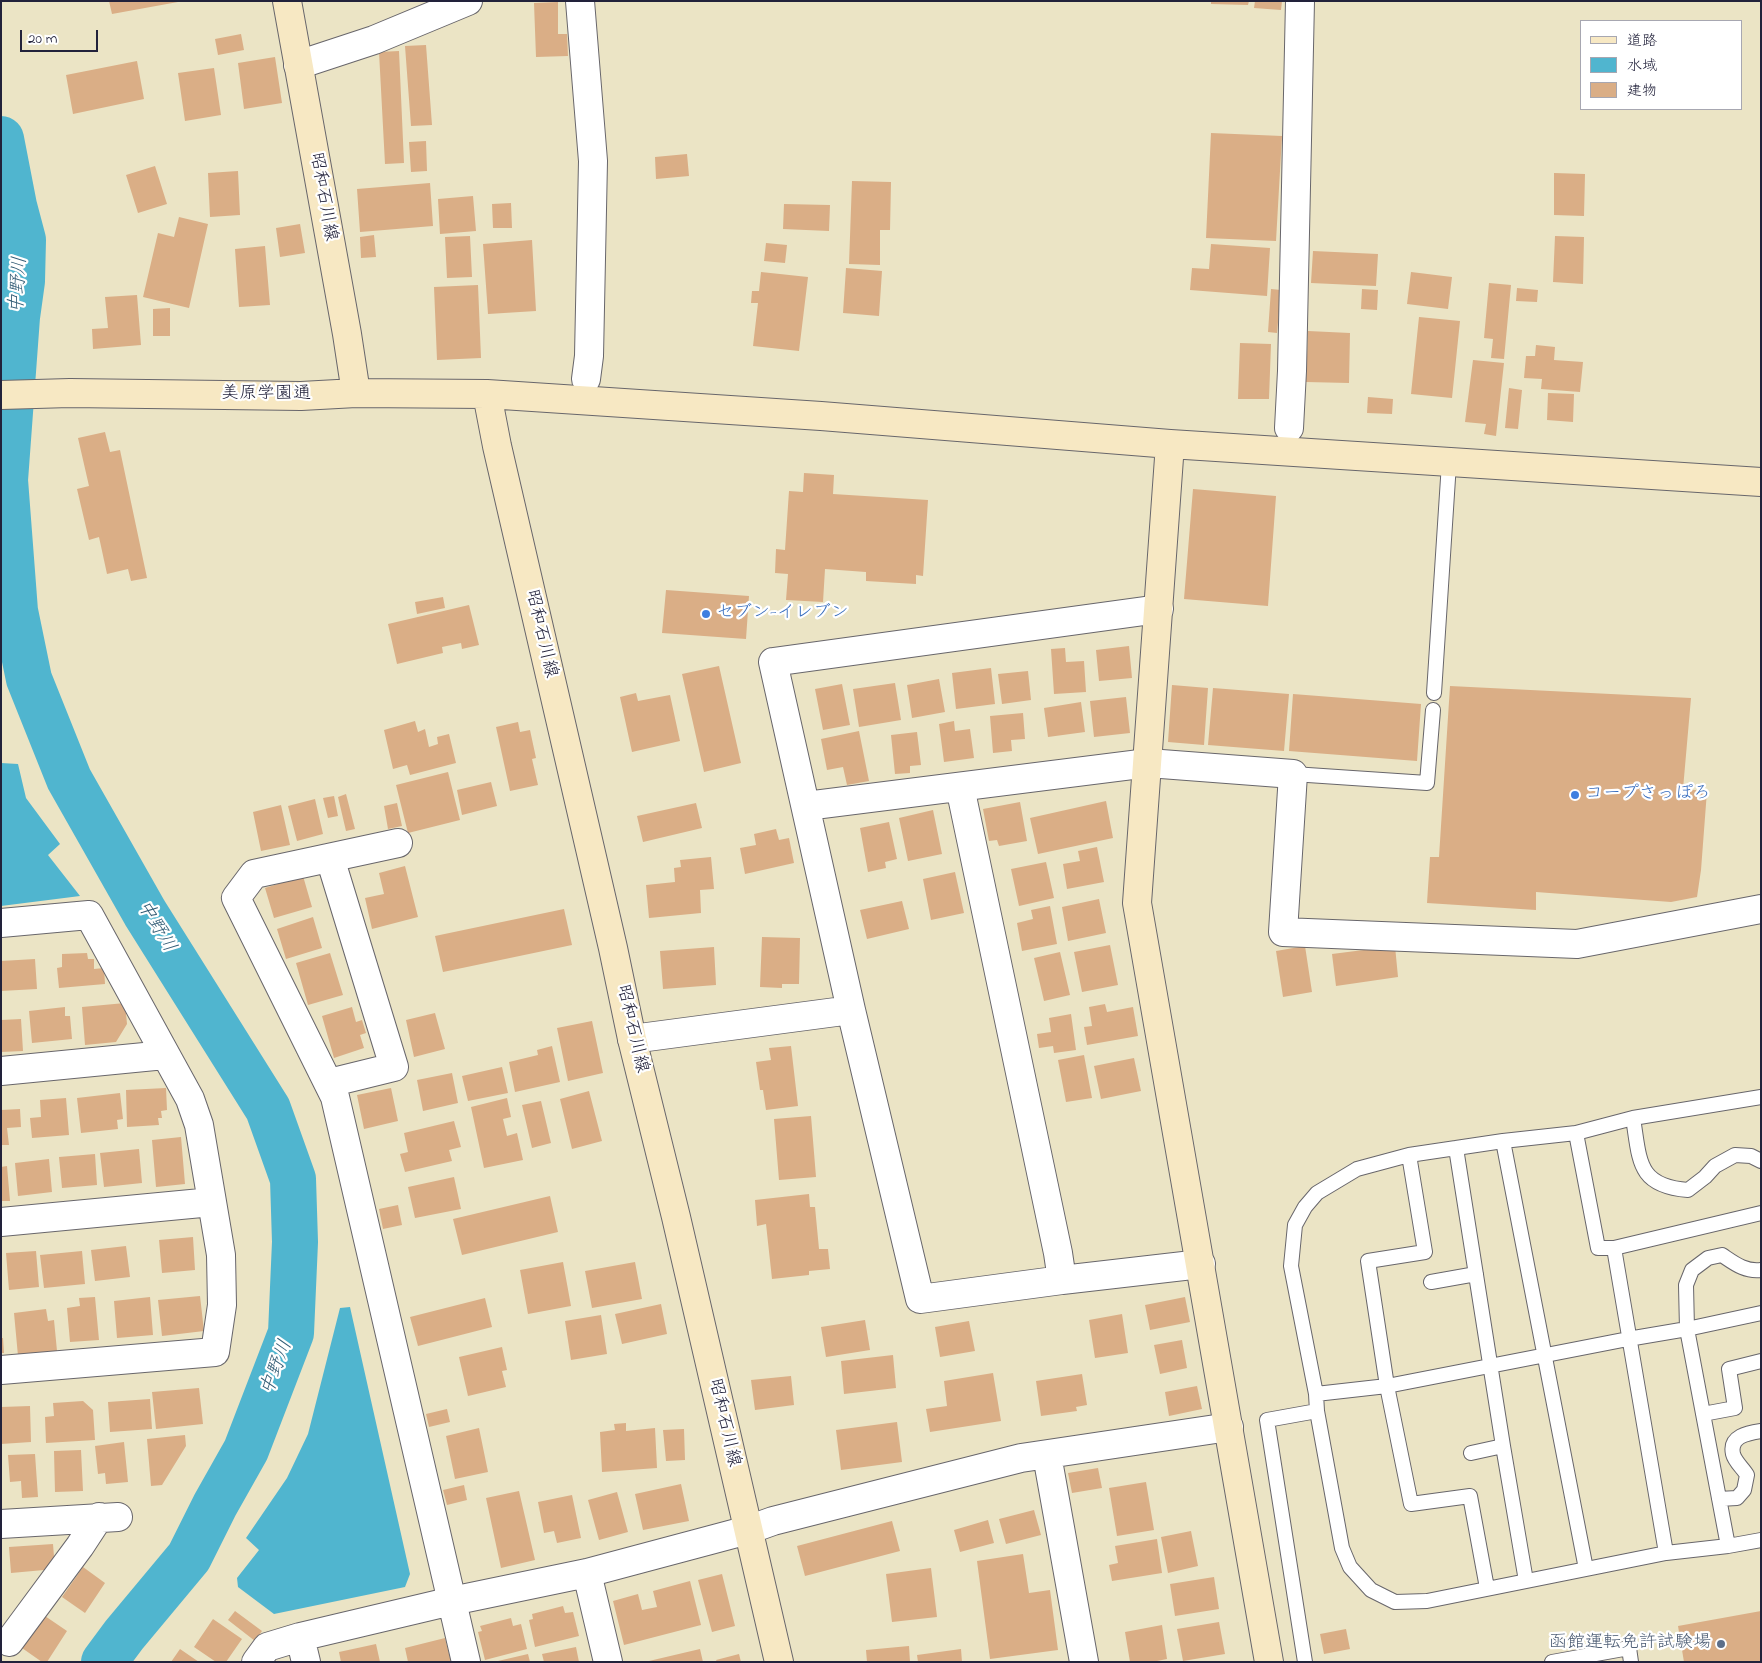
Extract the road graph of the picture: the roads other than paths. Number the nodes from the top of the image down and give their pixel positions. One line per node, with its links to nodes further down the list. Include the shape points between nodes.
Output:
1 (287, 1): 5 (street, 昭和石川線)
2 (468, 1): 5 (street, via 374,40)
3 (580, 1): 6 (street, via 593,161)
4 (1300, 1): 10 (street)
5 (298, 65): 7 (street, 昭和石川線)
6 (586, 379)
7 (356, 394): 8 (street, 美原学園通); 9 (street, 美原学園通)
8 (487, 394): 11 (street, 美原学園通); 26 (street, 昭和石川線)
9 (1, 395)
10 (1289, 428)
11 (1170, 444): 12 (street, 美原学園通); 14 (street)
12 (1449, 463): 13 (street, 美原学園通); 15 (lane)
13 (1761, 482)
14 (1159, 609): 17 (street); 20 (street, via 773,662)
15 (1434, 693)
16 (1433, 710): 18 (lane, via 1427,783)
17 (1148, 762): 18 (street); 19 (street); 41 (street, via 1137,903)
18 (1293, 774): 23 (street, via 1284,932 1578,944)
19 (960, 787): 20 (street); 44 (street)
20 (806, 806): 25 (street)
21 (398, 842): 22 (street)
22 (330, 858): 29 (street, via 394,1067); 29 (street, via 254,874 236,898)
23 (1761, 909)
24 (1, 923): 27 (street, via 89,915)
25 (851, 1010): 26 (street); 44 (street, via 920,1299)
26 (632, 1039): 64 (street, 昭和石川線)
27 (165, 1055): 28 (street); 37 (street, via 190,1099 200,1125)
28 (1, 1071)
29 (329, 1084): 72 (street, via 335,1097)
30 (1761, 1097): 31 (lane)
31 (1633, 1118): 32 (lane); 36 (lane, via 1641,1163 1651,1180 1669,1188 1688,1190 1715,1166 1735,1155 1751,1156)
32 (1576, 1133): 33 (lane); 40 (lane, via 1598,1248)
33 (1504, 1141): 34 (lane); 49 (lane)
34 (1456, 1148): 35 (lane); 43 (lane)
35 (1409, 1155): 53 (lane, via 1425,1252 1368,1261); 54 (lane, via 1357,1169 1338,1179 1317,1193 1295,1225 1291,1266)
36 (1761, 1161)
37 (212, 1202): 39 (street); 52 (street, via 221,1255 222,1305 215,1352)
38 (1761, 1213): 40 (lane)
39 (1, 1222)
40 (1614, 1248): 48 (lane)
41 (1201, 1264): 44 (street); 57 (street)
42 (1761, 1270): 47 (lane, via 1738,1266 1722,1255 1708,1258 1692,1270 1686,1285)
43 (1476, 1274): 45 (lane); 51 (lane)
44 (1062, 1280)
45 (1431, 1282)
46 (1760, 1317): 47 (lane)
47 (1688, 1329): 48 (lane); 56 (lane)
48 (1628, 1339): 49 (lane); 67 (lane)
49 (1545, 1356): 51 (lane); 68 (lane)
50 (1761, 1361): 56 (lane, via 1730,1369 1735,1408)
51 (1491, 1366): 53 (lane); 59 (lane)
52 (1, 1370)
53 (1387, 1386): 54 (lane); 71 (lane, via 1411,1504 1470,1496)
54 (1316, 1394): 55 (lane)
55 (1317, 1411): 71 (lane, via 1342,1548 1350,1567 1371,1590 1395,1602 1427,1601); 81 (lane, via 1267,1420)
56 (1703, 1414): 62 (lane)
57 (1229, 1427): 61 (street); 80 (street)
58 (1761, 1430): 62 (lane, via 1741,1435 1733,1448 1733,1455 1747,1475 1744,1490 1737,1498)
59 (1503, 1446): 60 (lane); 70 (lane)
60 (1471, 1453)
61 (1047, 1455): 64 (street, via 1021,1458); 79 (street)
62 (1719, 1499): 66 (lane)
63 (1, 1524): 73 (street, via 109,1517 80,1546)
64 (748, 1530): 69 (street); 78 (street, 昭和石川線)
65 (1761, 1540): 66 (lane)
66 (1728, 1546): 67 (lane)
67 (1666, 1553): 68 (lane)
68 (1586, 1569): 70 (lane)
69 (587, 1573): 72 (street); 77 (street)
70 (1526, 1581): 71 (lane)
71 (1487, 1588)
72 (452, 1601): 74 (street); 76 (street)
73 (9, 1642)
74 (303, 1649): 75 (street, via 267,1647)
75 (256, 1662)
76 (466, 1662)
77 (608, 1662)
78 (779, 1662)
79 (1084, 1662)
80 (1269, 1662)
81 (1305, 1662)
82 (1552, 1662): 83 (lane, via 1629,1648)
83 (1631, 1662)

